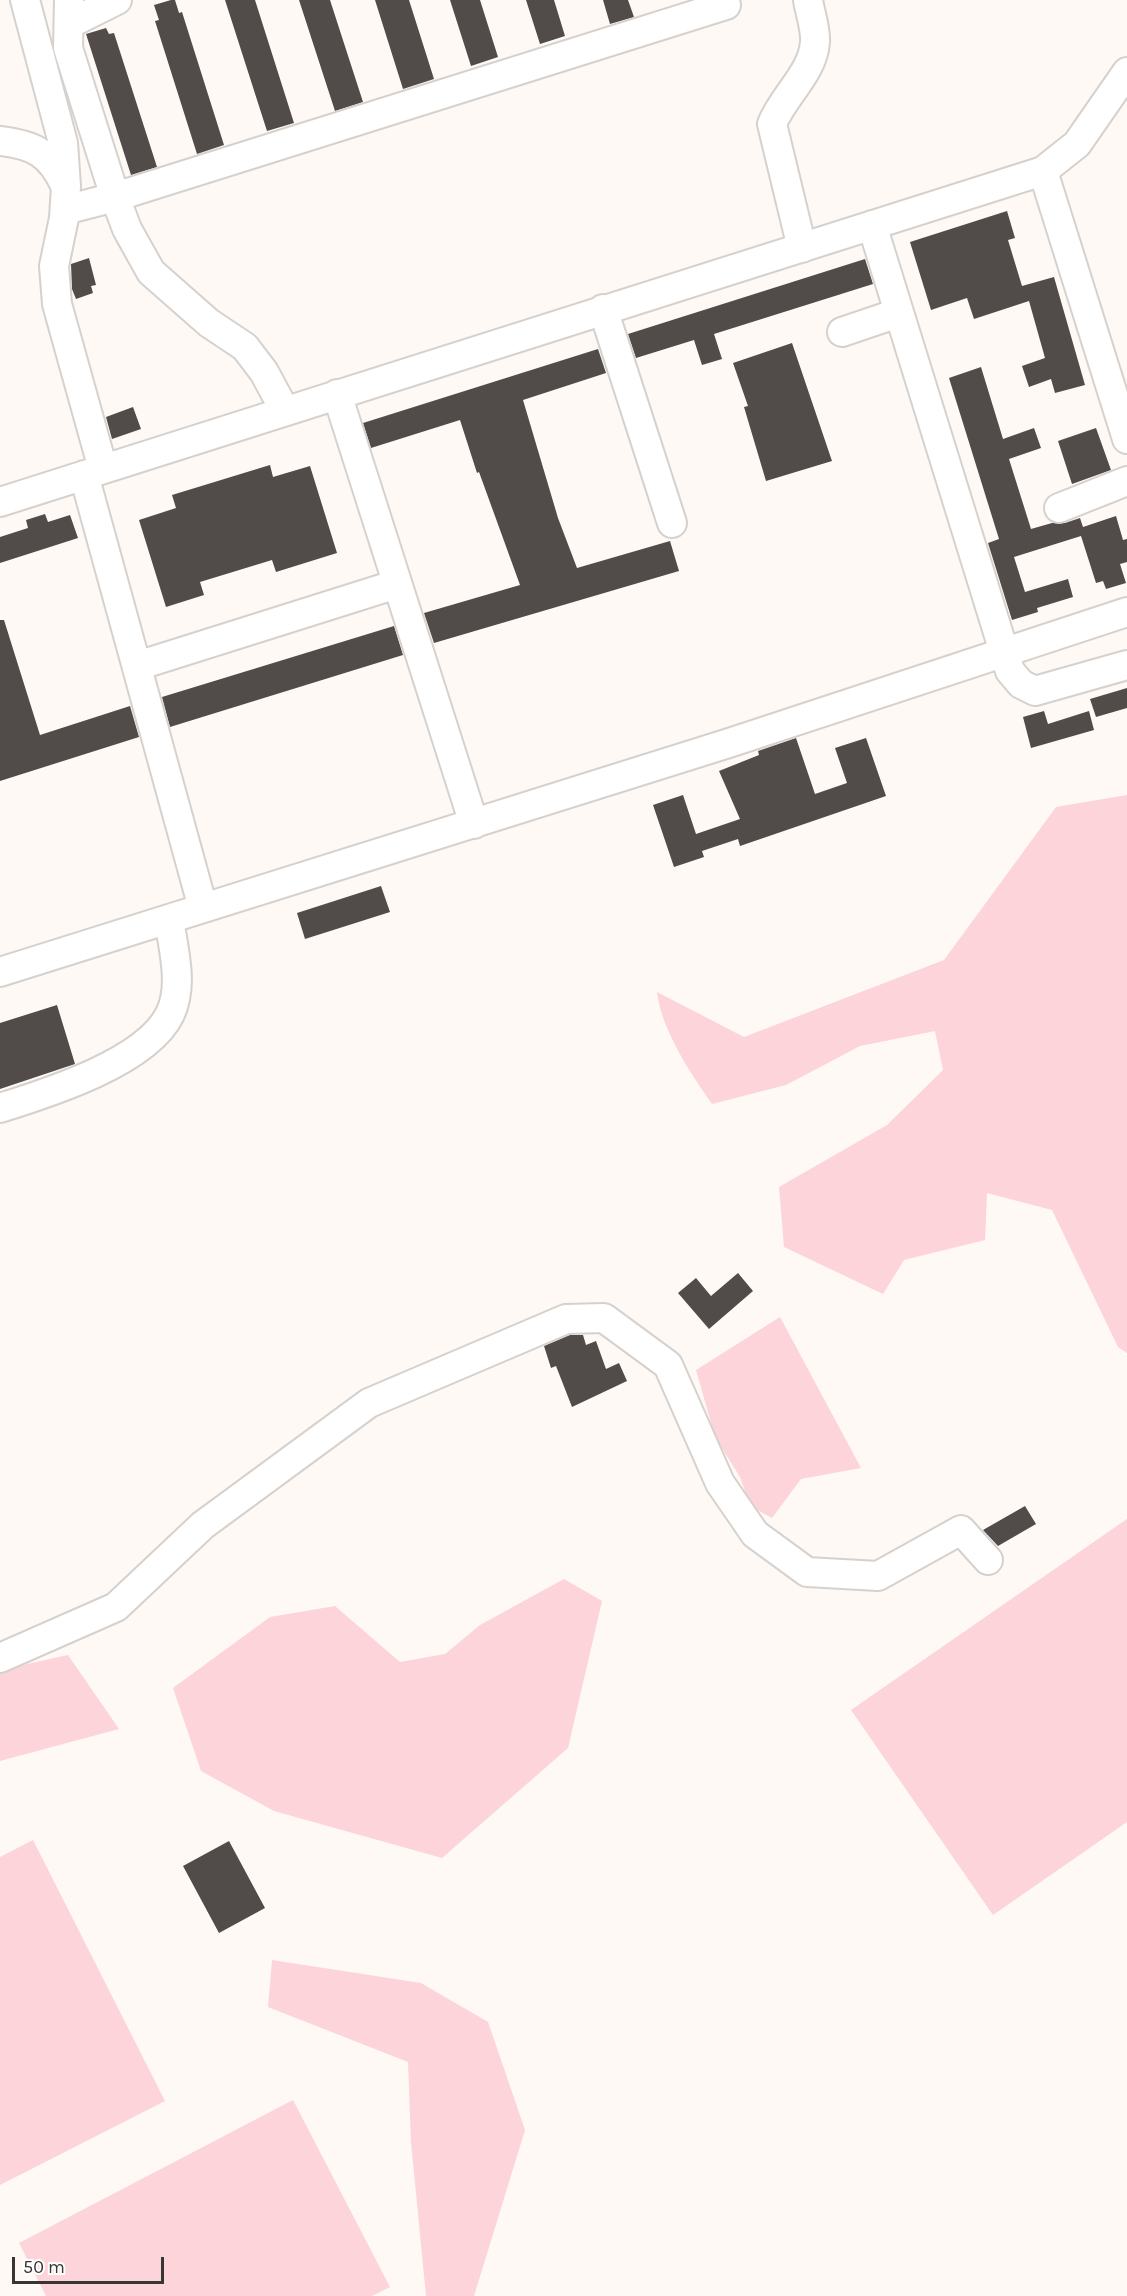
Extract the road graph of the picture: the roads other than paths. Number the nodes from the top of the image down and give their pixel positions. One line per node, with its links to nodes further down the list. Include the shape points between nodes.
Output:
1 (25, 0): 10 (street, via 63,143)
2 (117, 0): 5 (street)
3 (724, 0): 9 (street, via 726,5)
4 (808, 0): 12 (street, via 816,41 811,61 772,124)
5 (69, 12): 9 (street, via 68,48)
6 (1127, 72): 8 (street, via 1077,144)
7 (0, 141): 10 (street, via 23,144 55,164)
8 (1043, 171): 11 (street); 18 (street)
9 (115, 197): 10 (street); 17 (street, via 127,229 151,272 209,323 244,347 264,372)
10 (66, 198): 19 (street, via 54,266 57,304)
11 (872, 225): 12 (street); 14 (street)
12 (802, 248): 13 (street)
13 (603, 309): 16 (street); 23 (street)
14 (898, 313): 15 (street); 26 (street)
15 (842, 332)
16 (337, 394): 17 (street); 24 (street)
17 (285, 411): 19 (street)
18 (1127, 439)
19 (94, 472): 21 (street); 28 (street)
20 (1127, 481): 22 (street)
21 (0, 502)
22 (1059, 508)
23 (672, 522)
24 (398, 584): 28 (street); 29 (street)
25 (1127, 612): 26 (street)
26 (1003, 654): 27 (street, via 1020,684 1035,691); 29 (street)
27 (1127, 665)
28 (137, 666): 30 (street)
29 (474, 824): 30 (street)
30 (203, 908): 31 (street)
31 (169, 919): 32 (street); 33 (street, via 176,988 170,1014 153,1036 132,1054 39,1096)
32 (0, 972)
33 (0, 1108)
34 (988, 1560): 35 (street, via 961,1530 878,1576 807,1572 755,1534 720,1483 668,1365 604,1318 566,1319 369,1403 203,1525 116,1607)
35 (0, 1658)

